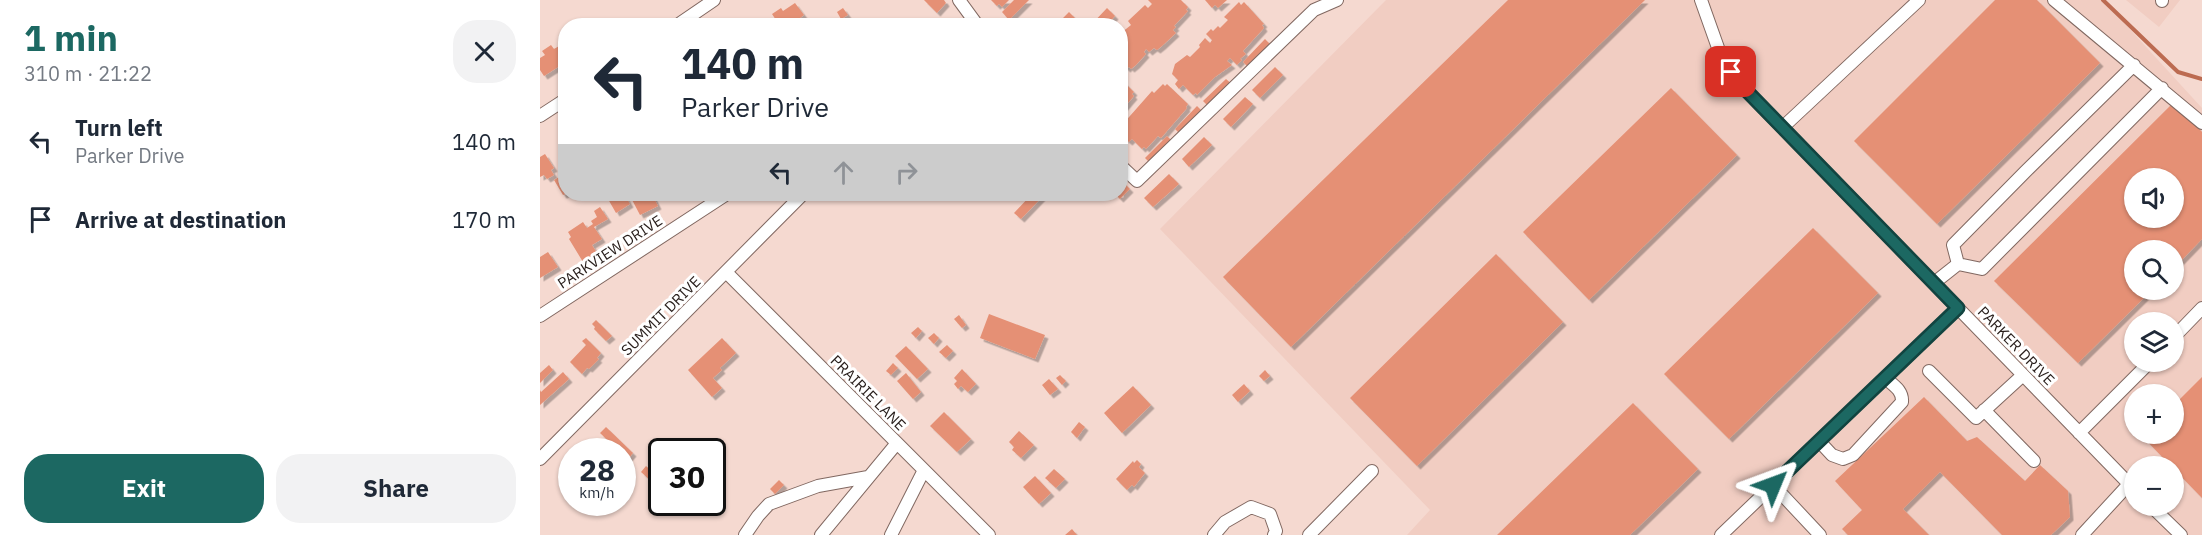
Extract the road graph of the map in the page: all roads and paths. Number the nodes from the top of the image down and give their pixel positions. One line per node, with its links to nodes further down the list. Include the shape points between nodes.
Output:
1 (714, 0): 7 (street)
2 (959, 0): 8 (street)
3 (1337, 0): 15 (street, via 1314,10 1137,181)
4 (1701, 0): 14 (street, PARKER DRIVE, via 1722,59 1740,84)
5 (1919, 0): 14 (street)
6 (2054, 0): 9 (street)
7 (688, 18)
8 (972, 18)
9 (2134, 65): 10 (street); 18 (street, via 1953,245)
10 (2162, 88): 13 (street); 18 (street, via 1982,269)
11 (558, 104): 12 (street)
12 (540, 116)
13 (2202, 123)
14 (1782, 127): 20 (street, PARKER DRIVE)
15 (1128, 173)
16 (716, 201): 23 (street, PARKVIEW DRIVE)
17 (796, 201): 19 (street, SUMMIT DRIVE)
18 (1959, 264): 20 (street)
19 (726, 272): 32 (street, PRAIRIE LANE); 33 (street, SUMMIT DRIVE)
20 (1934, 284): 21 (street, PARKER DRIVE)
21 (1958, 308): 27 (street, PARKER DRIVE); 28 (street)
22 (2202, 308): 24 (street)
23 (540, 316)
24 (2184, 327)
25 (1929, 371): 29 (street, via 1976,418)
26 (2140, 372): 30 (street)
27 (2023, 375): 29 (street); 30 (street, PARKER DRIVE)
28 (1885, 378): 31 (street); 31 (street, via 1899,390 1902,402 1853,455 1843,459 1832,455)
29 (1984, 410): 34 (street)
30 (2079, 433): 38 (street, PARKER DRIVE)
31 (1819, 441): 39 (street)
32 (897, 443): 35 (street, PRAIRIE LANE); 37 (street)
33 (540, 459)
34 (2034, 461)
35 (924, 470): 44 (street); 45 (street, PRAIRIE LANE)
36 (1372, 471): 48 (street)
37 (868, 477): 42 (street, via 818,486 769,504); 43 (street)
38 (2124, 479)
39 (1773, 485): 49 (street); 50 (street)
40 (2124, 495): 51 (street)
41 (2161, 516): 52 (street)
42 (746, 535)
43 (820, 535)
44 (891, 535)
45 (989, 535)
46 (1214, 535): 47 (street, via 1225,522 1251,507 1270,514)
47 (1274, 535)
48 (1309, 535)
49 (1721, 535)
50 (1820, 535)
51 (2082, 535)
52 (2181, 535)

